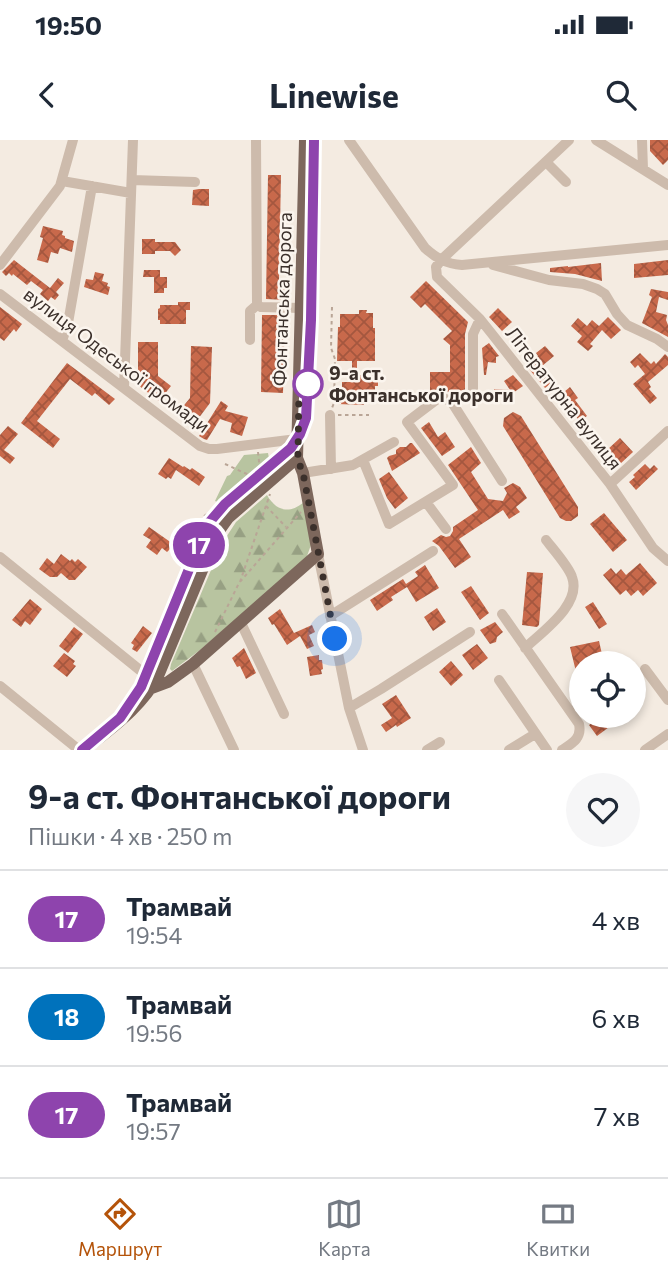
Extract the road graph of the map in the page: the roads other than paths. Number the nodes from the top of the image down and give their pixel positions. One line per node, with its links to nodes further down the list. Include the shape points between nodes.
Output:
1 (73, 140): 12 (street)
2 (134, 140): 11 (street)
3 (256, 140): 23 (street)
4 (305, 140): 24 (main road, Фонтанська дорога)
5 (349, 140): 19 (street, via 425,248)
6 (569, 140): 9 (street)
7 (596, 140): 10 (street)
8 (642, 140): 10 (street)
9 (546, 162): 14 (street); 19 (street)
10 (643, 169): 15 (street)
11 (132, 180): 13 (street); 17 (street)
12 (62, 181): 16 (street); 21 (street)
13 (195, 182)
14 (566, 182)
15 (668, 185)
16 (92, 186): 17 (street); 27 (street)
17 (131, 193): 29 (street)
18 (668, 245): 20 (street)
19 (441, 260): 20 (street, via 456,265); 25 (street, Літературна вулиця, via 437,277)
20 (487, 262): 28 (street, via 597,289 627,325)
21 (0, 265)
22 (0, 294): 27 (street, вулиця Одеської громади)
23 (257, 305): 24 (street); 26 (street, via 250,311)
24 (301, 308): 33 (main road, Фонтанська дорога)
25 (480, 319): 30 (street, via 473,334 474,397); 40 (street, Літературна вулиця)
26 (250, 340)
27 (62, 341): 29 (street, вулиця Одеської громади)
28 (668, 347)
29 (124, 388): 33 (street, вулиця Одеської громади, via 209,449)
30 (451, 401): 39 (street); 41 (street, via 440,397 407,422 453,485)
31 (330, 415): 37 (street)
32 (668, 431): 40 (street)
33 (297, 439): 36 (main road, Фонтанська дорога, via 298,454)
34 (394, 442): 35 (street)
35 (363, 460): 37 (street); 41 (street, via 389,524)
36 (293, 462): 38 (main road, Фонтанська дорога); 55 (main road, via 218,532)
37 (331, 469): 38 (street)
38 (303, 473): 45 (main road, Фонтанська дорога)
39 (502, 481)
40 (610, 484): 47 (street, Літературна вулиця, via 653,548)
41 (426, 502): 42 (street)
42 (446, 529)
43 (546, 540): 52 (street, via 572,576 572,596 568,606)
44 (433, 551): 49 (street)
45 (318, 554): 49 (street); 50 (main road)
46 (0, 557): 55 (street, via 141,671)
47 (668, 561)
48 (502, 614): 52 (street)
49 (330, 616): 60 (street)
50 (241, 623): 53 (main road); 61 (street)
51 (470, 632): 60 (street)
52 (526, 648): 72 (street, via 579,724 578,738)
53 (193, 664): 55 (main road); 67 (street)
54 (646, 670): 57 (street)
55 (160, 679): 66 (main road, via 137,707)
56 (499, 680): 62 (street)
57 (663, 684): 59 (street)
58 (0, 686): 65 (street)
59 (668, 700)
60 (349, 708): 68 (street)
61 (284, 715)
62 (535, 734): 70 (street); 71 (street)
63 (668, 734): 73 (street)
64 (440, 742): 69 (street)
65 (79, 750)
66 (85, 750)
67 (234, 750)
68 (363, 750)
69 (427, 750)
70 (509, 750)
71 (547, 750)
72 (562, 750)
73 (645, 750)

